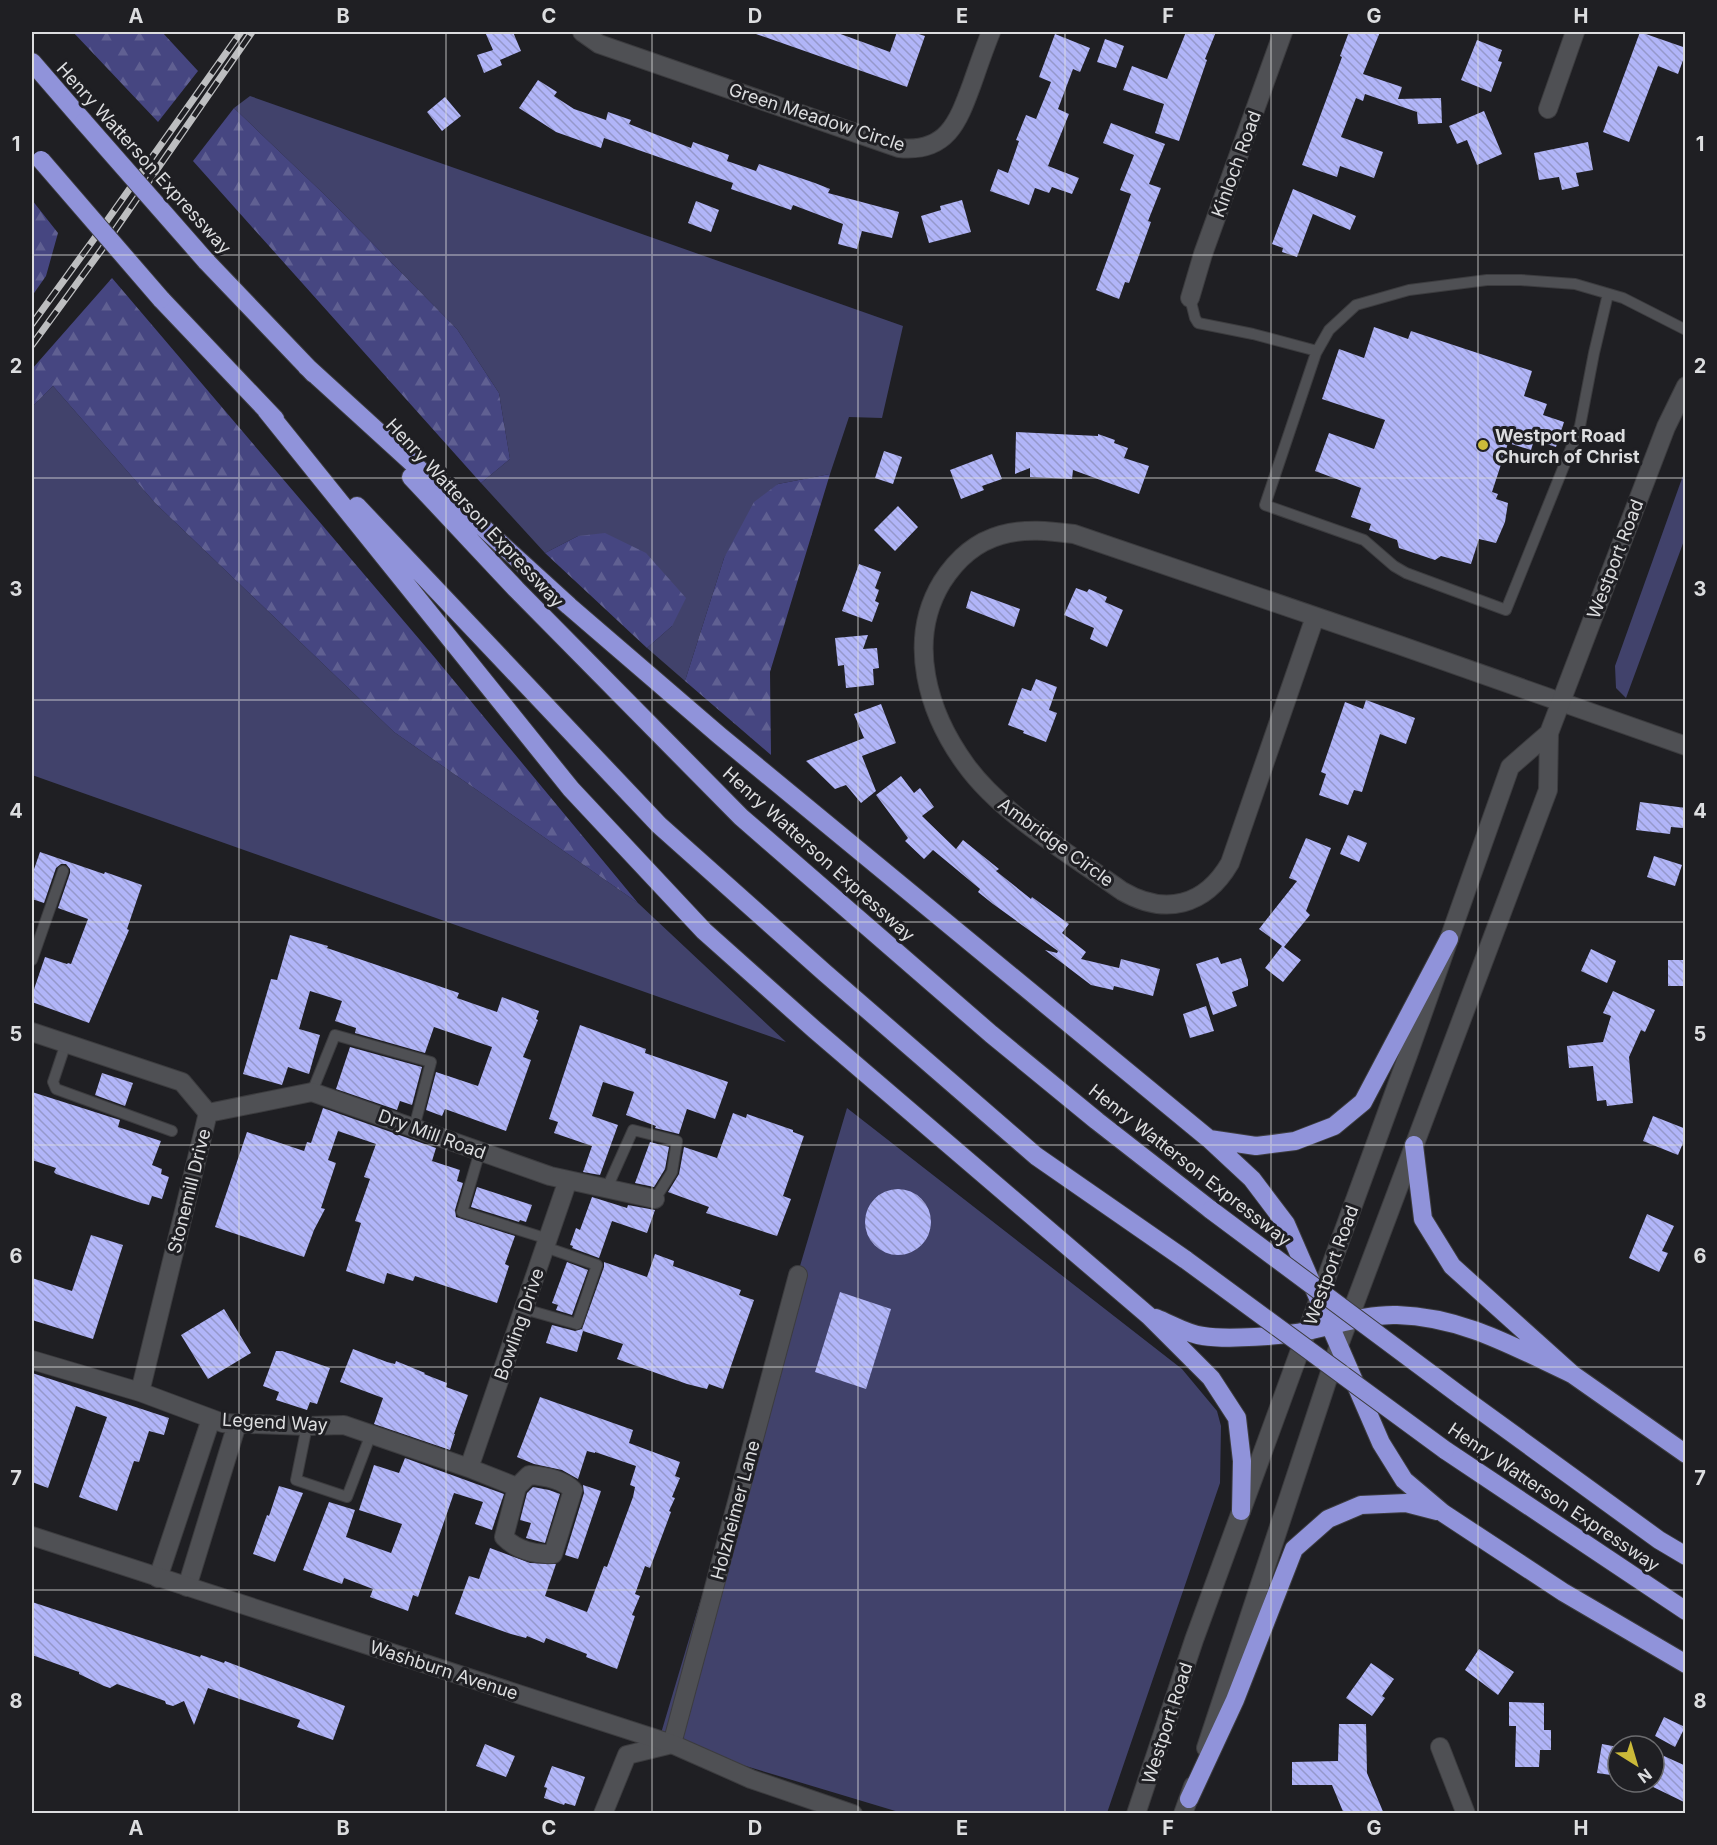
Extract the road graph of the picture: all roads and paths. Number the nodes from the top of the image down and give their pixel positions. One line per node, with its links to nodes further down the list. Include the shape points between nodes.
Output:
1 (582, 32): 2 (street, Green Meadow Circle, via 599,44 908,149 936,142 956,125)
2 (991, 32)
3 (1282, 32): 9 (street, Kinloch Road)
4 (1575, 32): 6 (street)
5 (32, 62): 12 (highway, Henry Watterson Expressway, bridge, via 206,261)
6 (1548, 109)
7 (36, 154): 14 (highway, Henry Watterson Expressway, bridge, via 161,299)
8 (1608, 294): 10 (lane); 11 (lane, via 1575,284 1521,280 1486,280 1409,290 1356,305 1329,330); 11 (lane, via 1580,426 1506,610 1406,573 1364,540 1265,505)
9 (1190, 298): 11 (lane, via 1198,323)
10 (1686, 330)
11 (1317, 351)
12 (306, 366): 28 (highway, via 569,606 720,736); 56 (highway, Henry Watterson Expressway, bridge, via 516,589 741,817 991,1034 1211,1210)
13 (1686, 386): 16 (street, Westport Road, via 1666,427)
14 (266, 410): 38 (highway, via 571,789 704,931); 59 (highway, Henry Watterson Expressway, bridge, via 659,825 1036,1156 1186,1260 1445,1450)
15 (1315, 617): 15 (street, Ambridge Circle, via 1074,534 1021,531 981,543 948,572 927,616 923,642 925,672 934,706 951,743 991,795 1129,895 1154,904 1174,904 1205,893 1230,863); 16 (street, Ambridge Circle)
16 (1561, 701): 17 (street, Westport Road); 18 (street, Ambridge Circle)
17 (1549, 733): 20 (street, Westport Road, via 1510,767); 29 (street, Westport Road, via 1548,790)
18 (1686, 746)
19 (63, 871): 21 (lane)
20 (1449, 939): 28 (highway, via 1363,1101 1334,1126 1295,1141 1256,1146); 36 (street, Westport Road)
21 (32, 960)
22 (32, 1032): 23 (street, Stonemill Drive)
23 (66, 1043): 25 (street, Stonemill Drive, via 182,1082); 27 (lane, via 52,1082 56,1089)
24 (312, 1092): 25 (street); 26 (street, Dry Mill Road); 26 (lane, via 335,1035 431,1062)
25 (208, 1113): 45 (street, Stonemill Drive)
26 (414, 1128): 30 (street, Dry Mill Road)
27 (172, 1131)
28 (1209, 1139): 36 (highway, via 1252,1179 1286,1224)
29 (1414, 1145): 39 (street, Westport Road); 44 (highway, via 1423,1219 1452,1266)
30 (480, 1152): 31 (street, Dry Mill Road); 34 (lane, via 462,1212)
31 (568, 1180): 32 (street, Dry Mill Road); 34 (street, Bowling Drive)
32 (607, 1188): 33 (street, Dry Mill Road); 33 (lane, via 633,1130 677,1141 672,1172)
33 (655, 1199)
34 (547, 1243): 37 (street, Bowling Drive); 37 (lane, via 597,1265 578,1324)
35 (798, 1275): 61 (street, Holzheimer Lane)
36 (1318, 1298): 40 (highway); 41 (street, Westport Road)
37 (524, 1309): 51 (street, Bowling Drive)
38 (1149, 1316): 41 (highway, via 1202,1336 1247,1337); 53 (highway, via 1211,1378 1237,1418 1242,1461)
39 (1349, 1320): 40 (highway); 42 (street, Westport Road); 44 (highway, via 1395,1315 1441,1319 1480,1330)
40 (1329, 1325): 41 (highway); 42 (highway)
41 (1306, 1331): 53 (street, Westport Road)
42 (1338, 1347): 54 (highway, via 1381,1443 1404,1480); 63 (street, Westport Road)
43 (32, 1360): 45 (street, Legend Way)
44 (1572, 1374): 50 (highway)
45 (140, 1392): 46 (street, Legend Way)
46 (211, 1419): 47 (street, Legend Way); 57 (street)
47 (237, 1424): 48 (street, Legend Way); 58 (street)
48 (307, 1426): 49 (street, Legend Way, via 344,1425); 49 (lane, via 296,1480 348,1497)
49 (371, 1434): 51 (street, Legend Way)
50 (1686, 1454)
51 (469, 1468): 52 (street, Legend Way)
52 (517, 1487): 52 (street, via 529,1475 547,1476 573,1490 553,1554 540,1555 511,1544 504,1537)
53 (1241, 1511): 66 (street, Westport Road)
54 (1443, 1513): 60 (highway, via 1563,1592); 63 (highway, via 1406,1503 1361,1505 1328,1519 1294,1549 1235,1700)
55 (32, 1536): 57 (street, Washburn Avenue)
56 (1686, 1556)
57 (158, 1578): 58 (street, Washburn Avenue)
58 (187, 1587): 61 (street, Washburn Avenue)
59 (1686, 1611)
60 (1686, 1664)
61 (672, 1744): 64 (street, via 627,1755); 65 (street, Washburn Avenue, via 751,1779)
62 (1440, 1747): 67 (street)
63 (1186, 1806)
64 (603, 1814)
65 (853, 1814)
66 (1136, 1814)
67 (1466, 1814)

